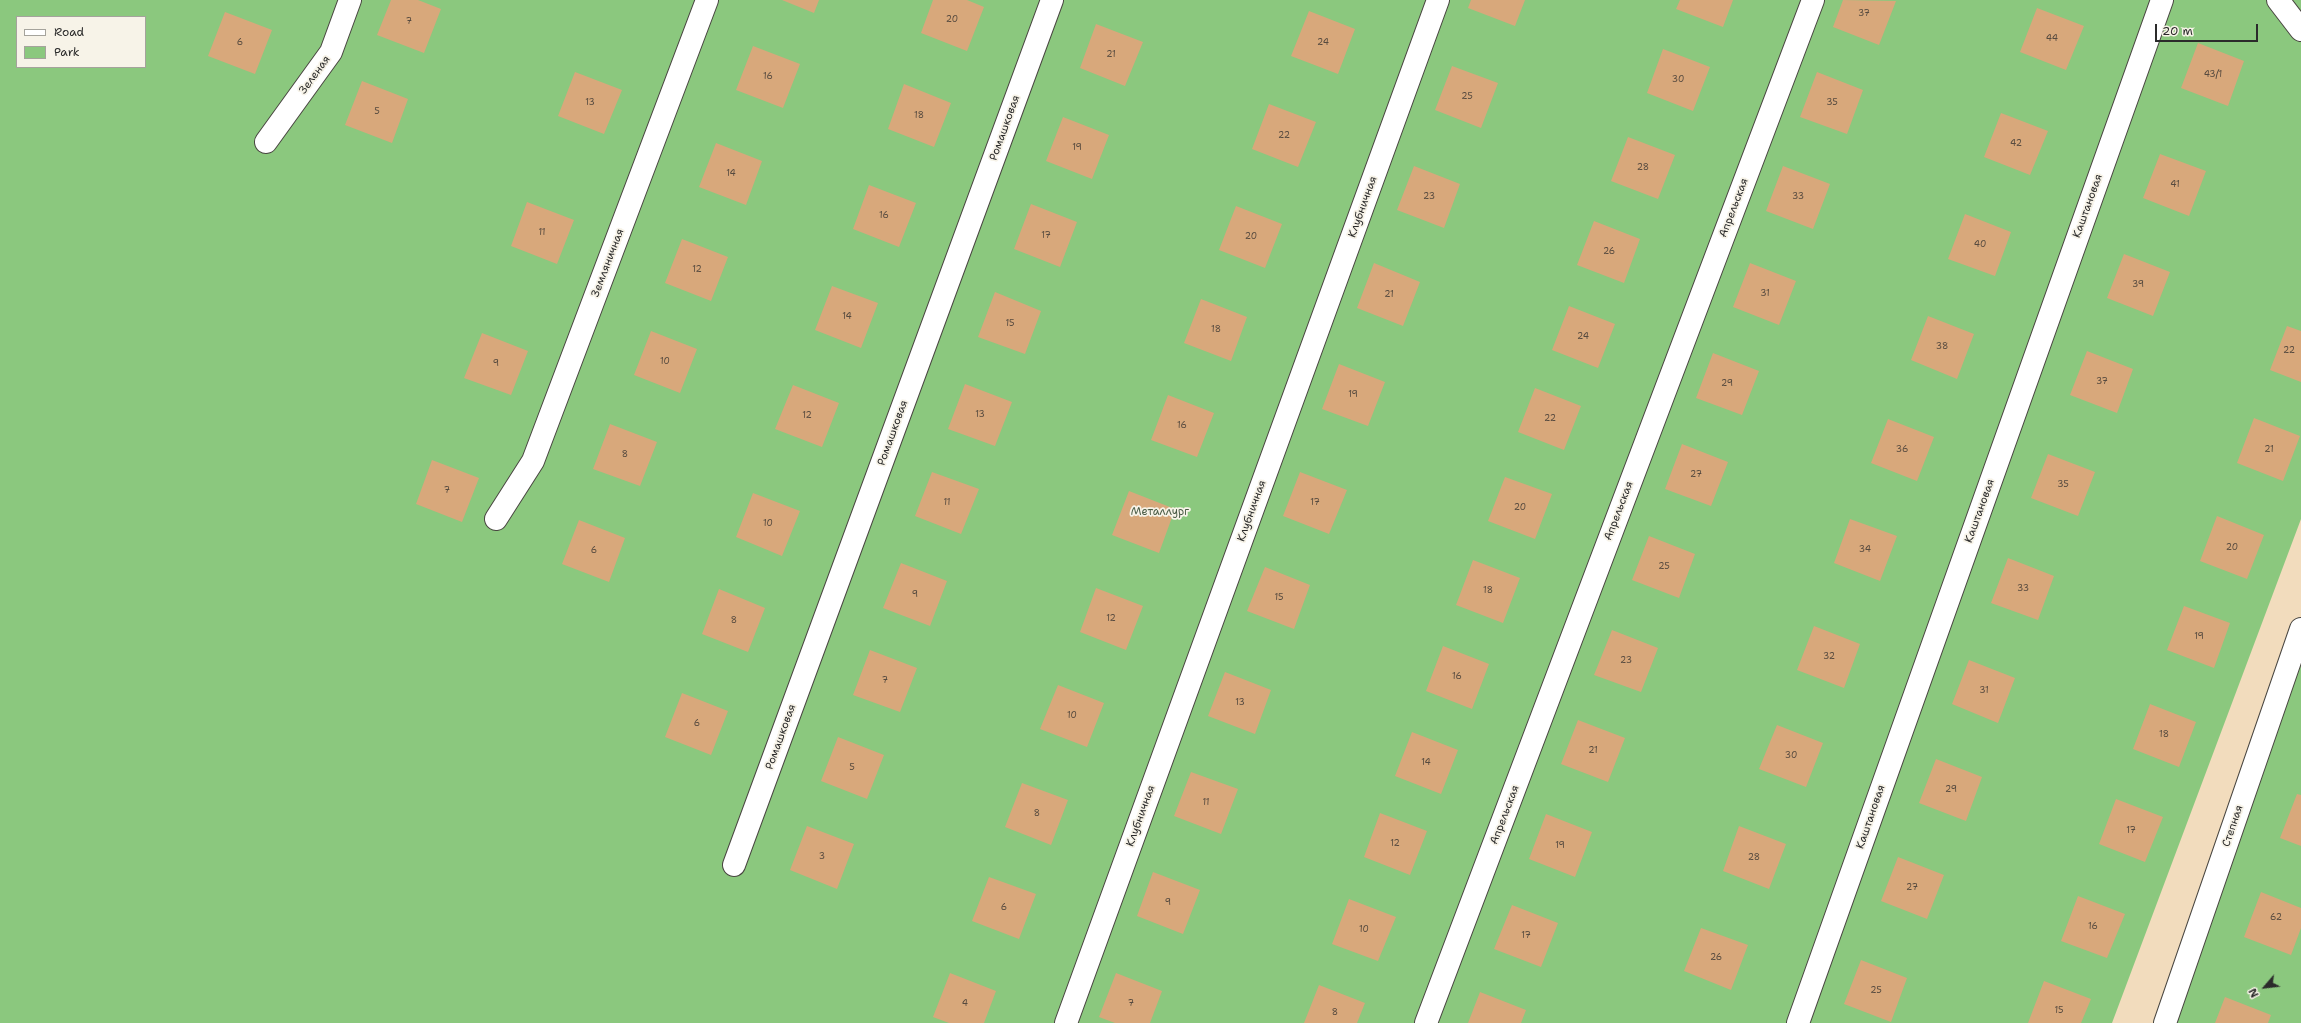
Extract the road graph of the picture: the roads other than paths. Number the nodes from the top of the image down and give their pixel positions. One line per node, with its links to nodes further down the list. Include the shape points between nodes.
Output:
1 (350, 0): 9 (street, Зеленая, via 331,52)
2 (707, 0): 10 (street, Земляничная, via 533,461)
3 (1052, 0): 12 (street, Ромашковая)
4 (1438, 0): 13 (street, Клубничная)
5 (1813, 0): 14 (street, Апрельская)
6 (2162, 0): 15 (street, Каштановая)
7 (2278, 0): 8 (street)
8 (2301, 30)
9 (266, 142)
10 (496, 519)
11 (2301, 629): 16 (street, Степная)
12 (734, 865)
13 (1066, 1023)
14 (1426, 1023)
15 (1798, 1023)
16 (2165, 1023)

